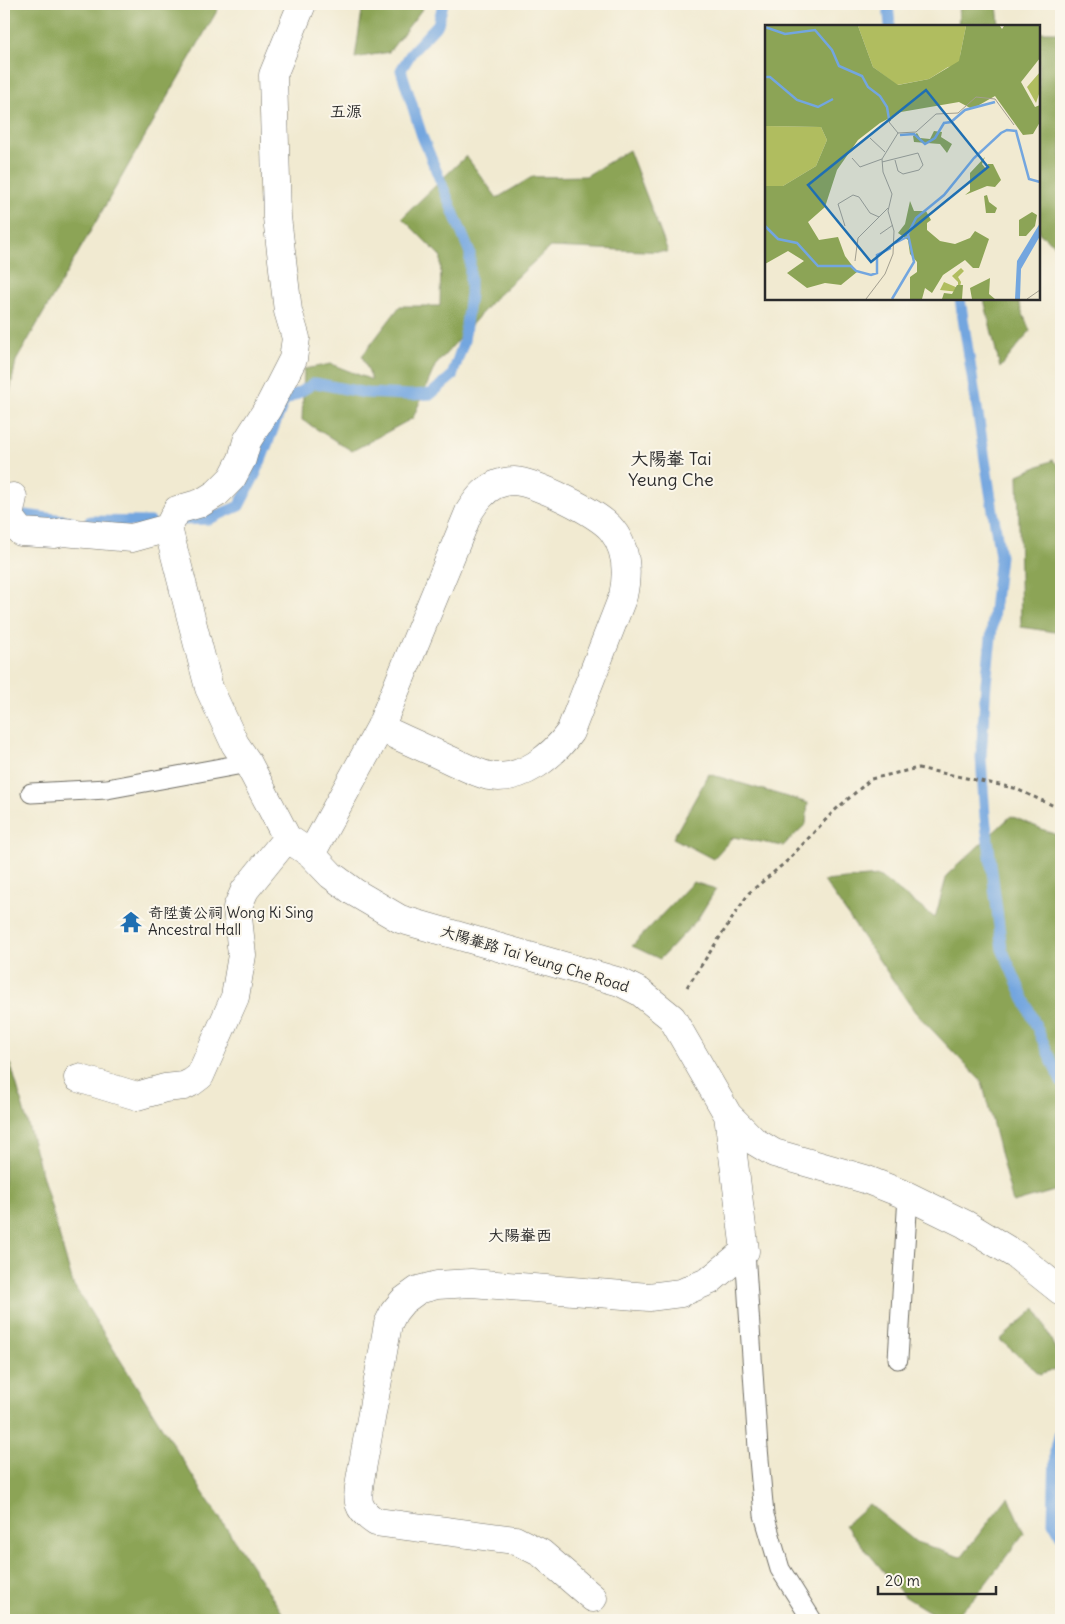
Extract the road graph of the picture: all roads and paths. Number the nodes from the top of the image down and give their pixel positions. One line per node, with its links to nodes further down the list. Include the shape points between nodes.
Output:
1 (302, 4): 3 (street, via 273,75 276,217 288,311 296,338 293,359 247,441 232,478 201,503 177,510)
2 (13, 497): 3 (street, via 9,517 20,532 132,538)
3 (168, 528): 5 (street, 大陽輋路 Tai Yeung Che Road, via 209,688 227,729)
4 (380, 728): 4 (street, via 490,776 522,772 549,756 570,732 623,596 626,561 612,530 586,509 532,485 514,481 496,484 481,495 469,512); 9 (street)
5 (248, 763): 6 (lane, via 107,789); 8 (street, 大陽輋路 Tai Yeung Che Road)
6 (31, 793)
7 (1061, 809): 10 (path, via 1014,788 918,768 871,780 749,893 682,993)
8 (287, 838): 9 (street, 大陽輋路 Tai Yeung Che Road); 11 (street, via 246,890 237,908 242,955 235,997 200,1076 184,1086 137,1096)
9 (311, 854): 10 (street, 大陽輋路 Tai Yeung Che Road, via 354,892 400,919 620,982)
10 (656, 1003): 12 (street, 大陽輋路 Tai Yeung Che Road, via 672,1018)
11 (78, 1078)
12 (728, 1114): 13 (street, 大陽輋路 Tai Yeung Che Road, via 754,1141 774,1153 865,1179); 14 (street)
13 (908, 1196): 15 (street, 大陽輋路 Tai Yeung Che Road, via 966,1224 1016,1255); 16 (lane)
14 (745, 1251): 17 (street, via 709,1281 681,1293 650,1297 471,1283 437,1285 418,1290 403,1301 388,1324 360,1480 357,1500 360,1507 376,1522 515,1540 540,1552); 18 (lane, via 764,1515 780,1569)
15 (1061, 1292)
16 (898, 1359)
17 (593, 1598)
18 (812, 1620)

